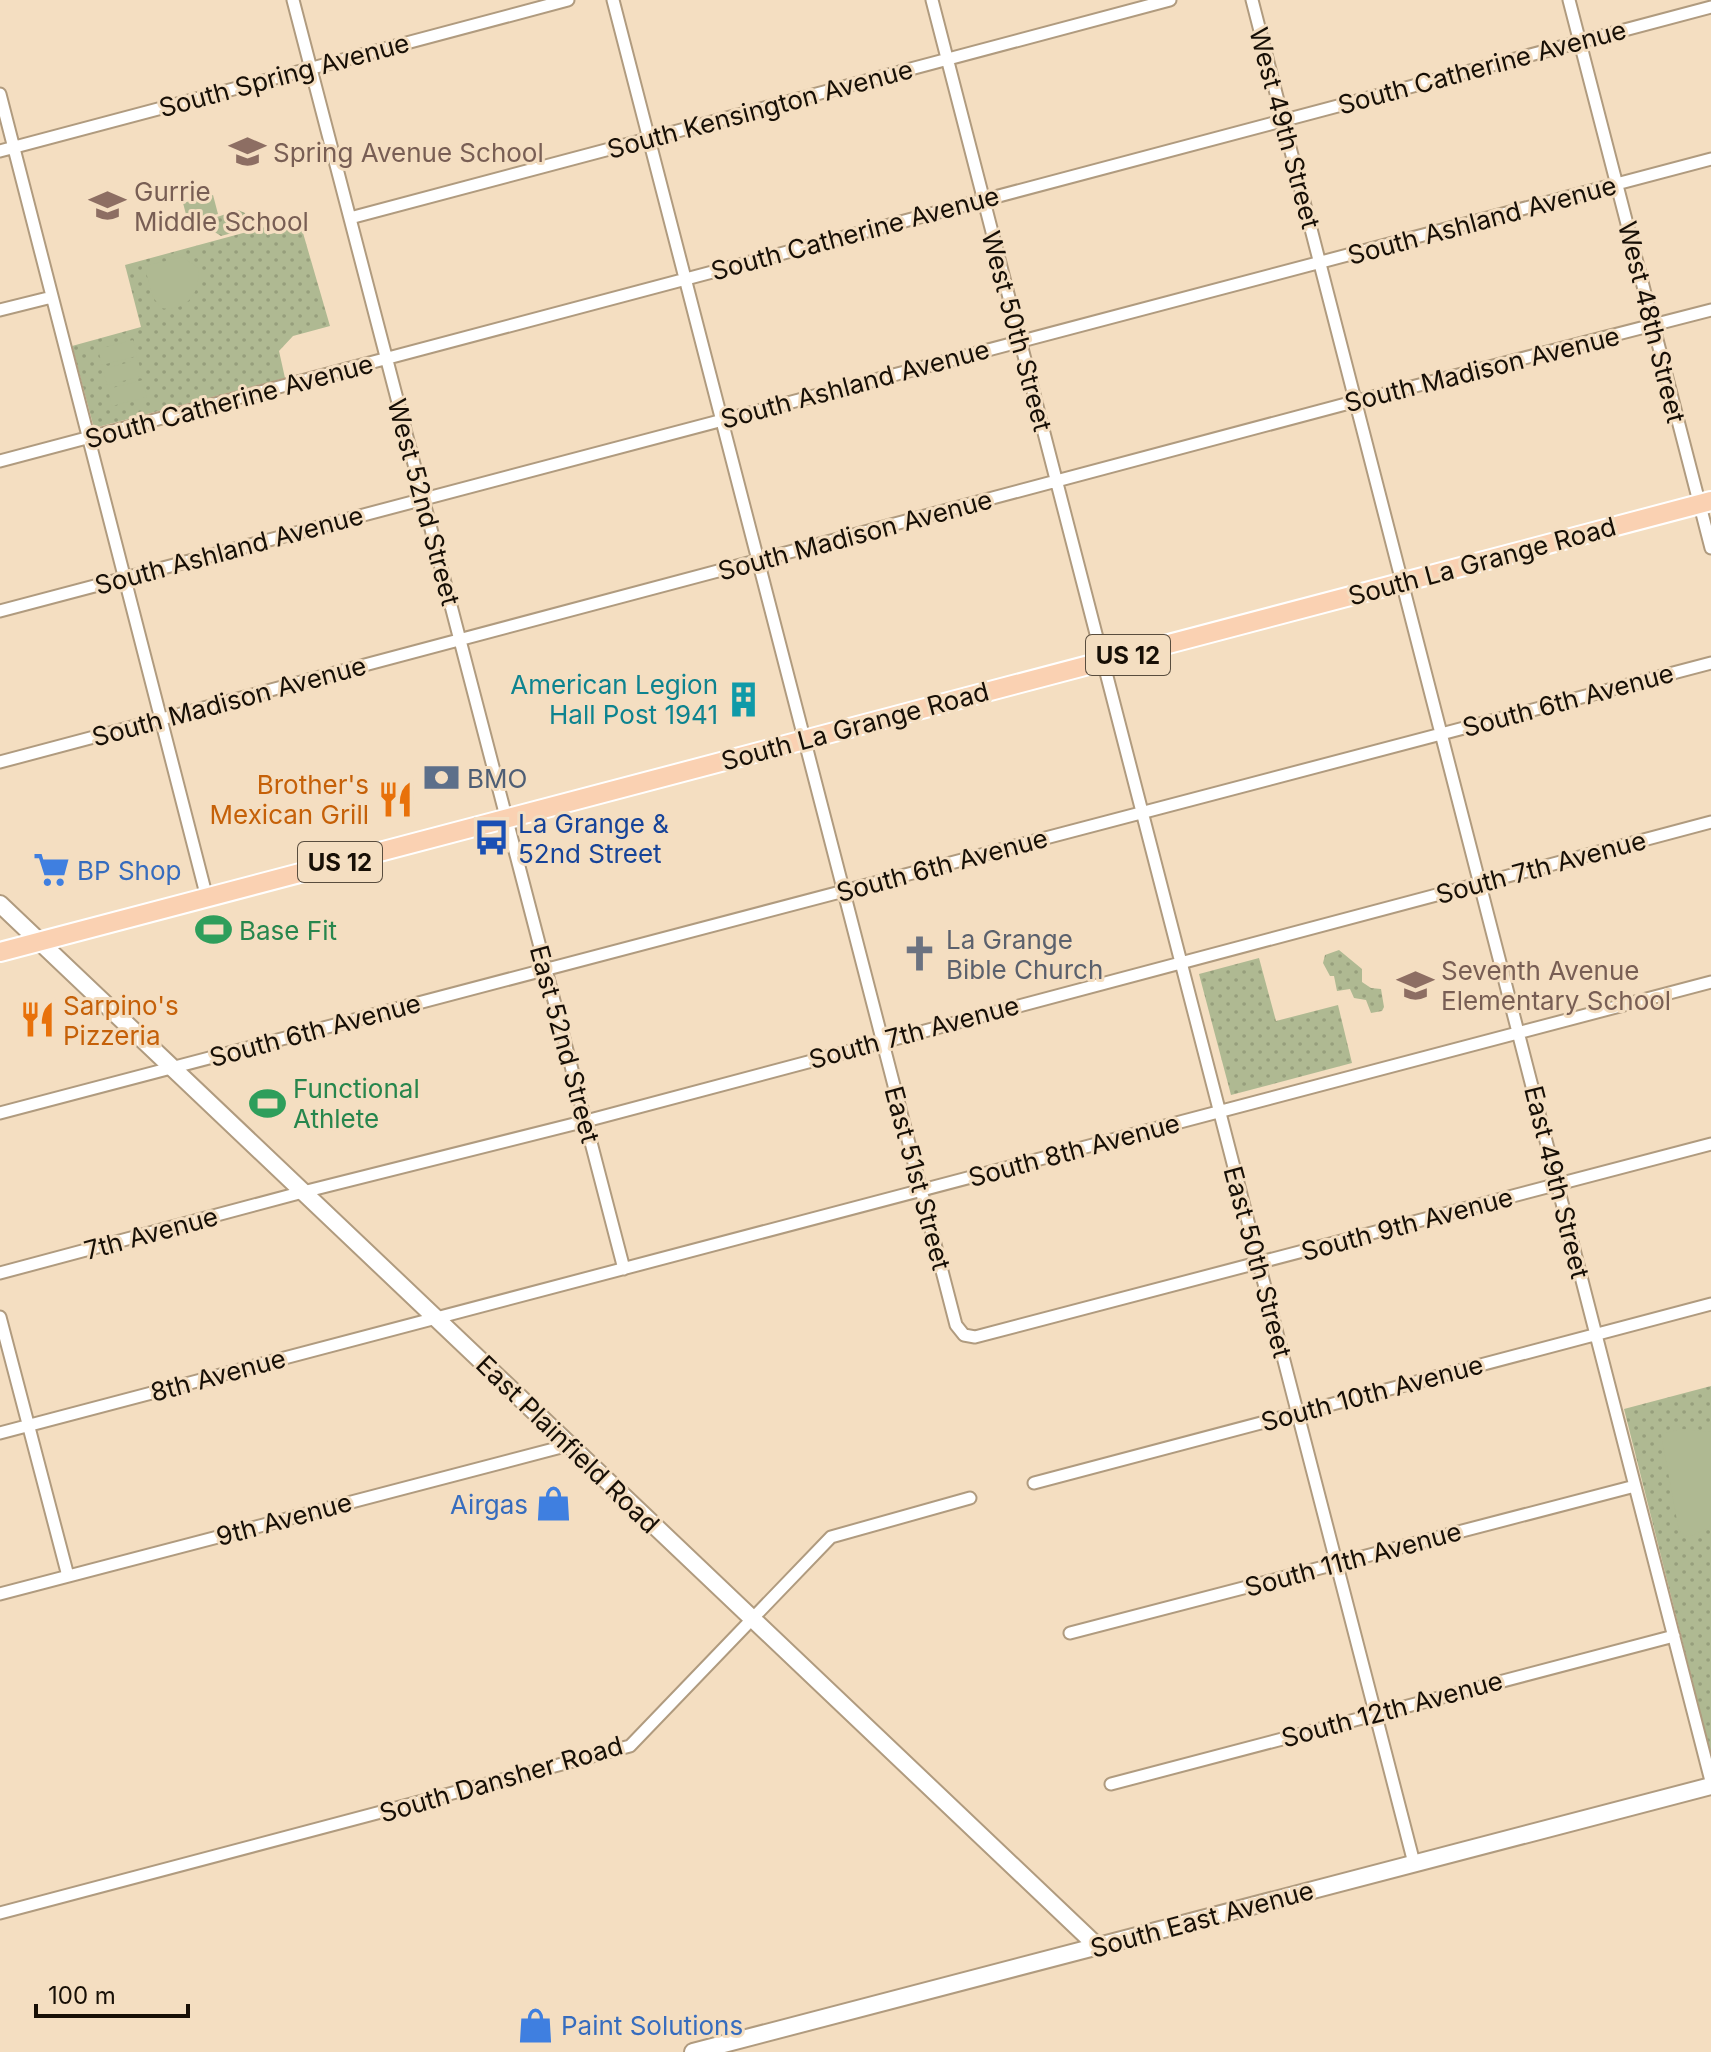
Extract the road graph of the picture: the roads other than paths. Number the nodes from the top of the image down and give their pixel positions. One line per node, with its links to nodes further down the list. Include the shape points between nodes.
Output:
1 (293, 0): 11 (street, West 52nd Street)
2 (568, 0): 11 (street, South Spring Avenue)
3 (613, 0): 14 (street, East 51st Street)
4 (932, 0): 10 (street, West 50th Street)
5 (1170, 0): 10 (street, South Kensington Avenue)
6 (1252, 0): 13 (street, West 49th Street)
7 (1569, 0): 9 (street, West 48th Street)
8 (1711, 7): 9 (street, South Catherine Avenue)
9 (1581, 41): 13 (street, South Catherine Avenue); 18 (street, West 48th Street)
10 (947, 59): 14 (street, South Kensington Avenue); 19 (street, West 50th Street)
11 (311, 67): 15 (street, South Spring Avenue); 20 (street, West 52nd Street)
12 (0, 94): 15 (street)
13 (1283, 120): 19 (street, South Catherine Avenue); 21 (street, West 49th Street)
14 (648, 139): 20 (street, South Kensington Avenue); 22 (street, East 51st Street)
15 (14, 147): 16 (street, South Spring Avenue); 23 (street)
16 (0, 151)
17 (1711, 159): 18 (street, South Ashland Avenue)
18 (1617, 184): 21 (street, South Ashland Avenue); 26 (street, West 48th Street)
19 (983, 199): 22 (street, South Catherine Avenue); 27 (street, West 50th Street)
20 (350, 218): 28 (street, West 52nd Street)
21 (1320, 263): 27 (street, South Ashland Avenue); 29 (street, West 49th Street)
22 (685, 278): 28 (street, South Catherine Avenue); 30 (street, East 51st Street)
23 (52, 297): 24 (street); 31 (street)
24 (0, 310)
25 (1711, 310): 26 (street, South Madison Avenue)
26 (1653, 326): 29 (street, South Madison Avenue); 35 (street, West 48th Street)
27 (1021, 339): 30 (street, South Ashland Avenue); 33 (street, West 50th Street)
28 (387, 359): 31 (street, South Catherine Avenue); 34 (street, West 52nd Street)
29 (1357, 401): 33 (street, South Madison Avenue); 39 (street, West 49th Street)
30 (721, 421): 34 (street, South Ashland Avenue); 37 (street, East 51st Street)
31 (89, 438): 32 (street, South Catherine Avenue); 38 (street)
32 (0, 461)
33 (1056, 481): 37 (street, South Madison Avenue); 42 (street, West 50th Street)
34 (424, 499): 38 (street, South Ashland Avenue); 41 (street, West 52nd Street)
35 (1705, 502): 36 (street, West 48th Street); 39 (main road, South La Grange Road / US 12)
36 (1711, 548)
37 (758, 561): 41 (street, South Madison Avenue); 46 (street, East 51st Street)
38 (125, 577): 40 (street, South Ashland Avenue); 44 (street)
39 (1403, 582): 42 (main road, South La Grange Road / US 12); 45 (street, East 49th Street)
40 (0, 611)
41 (460, 640): 44 (street, South Madison Avenue); 49 (street, West 52nd Street)
42 (1102, 661): 46 (main road, South La Grange Road / US 12); 48 (street, East 50th Street)
43 (1711, 663): 45 (street, South 6th Avenue)
44 (161, 719): 47 (street, South Madison Avenue); 53 (street)
45 (1442, 734): 48 (street, South 6th Avenue); 51 (street, East 49th Street)
46 (804, 740): 49 (main road, South La Grange Road / US 12); 52 (street, East 51st Street)
47 (0, 762)
48 (1141, 813): 52 (street, South 6th Avenue); 57 (street, East 50th Street)
49 (507, 818): 53 (main road, South La Grange Road / US 12); 58 (street, East 52nd Street)
50 (1711, 822): 51 (street, South 7th Avenue)
51 (1481, 883): 57 (street, South 7th Avenue); 60 (street, East 49th Street)
52 (844, 891): 58 (street, South 6th Avenue); 61 (street, East 51st Street)
53 (207, 898): 55 (main road, South La Grange Road / US 12)
54 (0, 904): 55 (main road, East Plainfield Road)
55 (39, 942): 56 (main road, South La Grange Road / US 12); 62 (main road, East Plainfield Road)
56 (0, 952)
57 (1180, 962): 61 (street, South 7th Avenue); 63 (street, East 50th Street)
58 (545, 970): 62 (street, South 6th Avenue); 65 (street, East 52nd Street)
59 (1711, 982): 60 (street, South 8th Avenue)
60 (1519, 1033): 63 (street, South 8th Avenue); 67 (street, East 49th Street)
61 (882, 1040): 65 (street, South 7th Avenue); 68 (street, East 51st Street)
62 (172, 1068): 64 (street, South 6th Avenue); 69 (main road, East Plainfield Road)
63 (1219, 1112): 68 (street, South 8th Avenue); 70 (street, East 50th Street)
64 (0, 1113)
65 (586, 1121): 69 (street, South 7th Avenue); 71 (street, East 52nd Street)
66 (1711, 1144): 67 (street, South 9th Avenue)
67 (1558, 1184): 70 (street, South 9th Avenue); 77 (street, East 49th Street)
68 (921, 1190): 71 (street, South 8th Avenue); 76 (street, East 51st Street, via 956,1325)
69 (303, 1192): 72 (street, 7th Avenue); 75 (main road, East Plainfield Road)
70 (1259, 1264): 76 (street, South 9th Avenue, via 975,1337); 78 (street, East 50th Street)
71 (624, 1269): 75 (street, South 8th Avenue)
72 (0, 1273)
73 (1711, 1304): 77 (street, South 10th Avenue)
74 (0, 1317): 79 (street)
75 (437, 1319): 79 (street, 8th Avenue); 81 (main road, East Plainfield Road)
76 (964, 1335)
77 (1596, 1335): 78 (street, South 10th Avenue); 83 (street, East 49th Street)
78 (1297, 1413): 82 (street, South 10th Avenue); 85 (street, East 50th Street)
79 (28, 1426): 80 (street, 8th Avenue); 86 (street)
80 (0, 1433)
81 (569, 1445): 86 (street, 9th Avenue); 88 (main road, East Plainfield Road)
82 (1034, 1483)
83 (1635, 1486): 85 (street, South 11th Avenue); 90 (street, East 49th Street)
84 (970, 1498): 88 (street, South Dansher Road, via 831,1537)
85 (1336, 1562): 89 (street, South 11th Avenue); 91 (street, East 50th Street)
86 (68, 1576): 87 (street, 9th Avenue)
87 (0, 1594)
88 (752, 1619): 95 (street, South Dansher Road, via 630,1746); 96 (main road, East Plainfield Road)
89 (1070, 1633)
90 (1674, 1636): 91 (street, South 12th Avenue); 93 (street, East 49th Street)
91 (1375, 1713): 92 (street, South 12th Avenue); 94 (street, East 50th Street)
92 (1111, 1784)
93 (1711, 1784): 94 (main road, South East Avenue)
94 (1414, 1863): 96 (main road, South East Avenue)
95 (0, 1913)
96 (1097, 1946): 97 (main road, South East Avenue)
97 (693, 2052)

